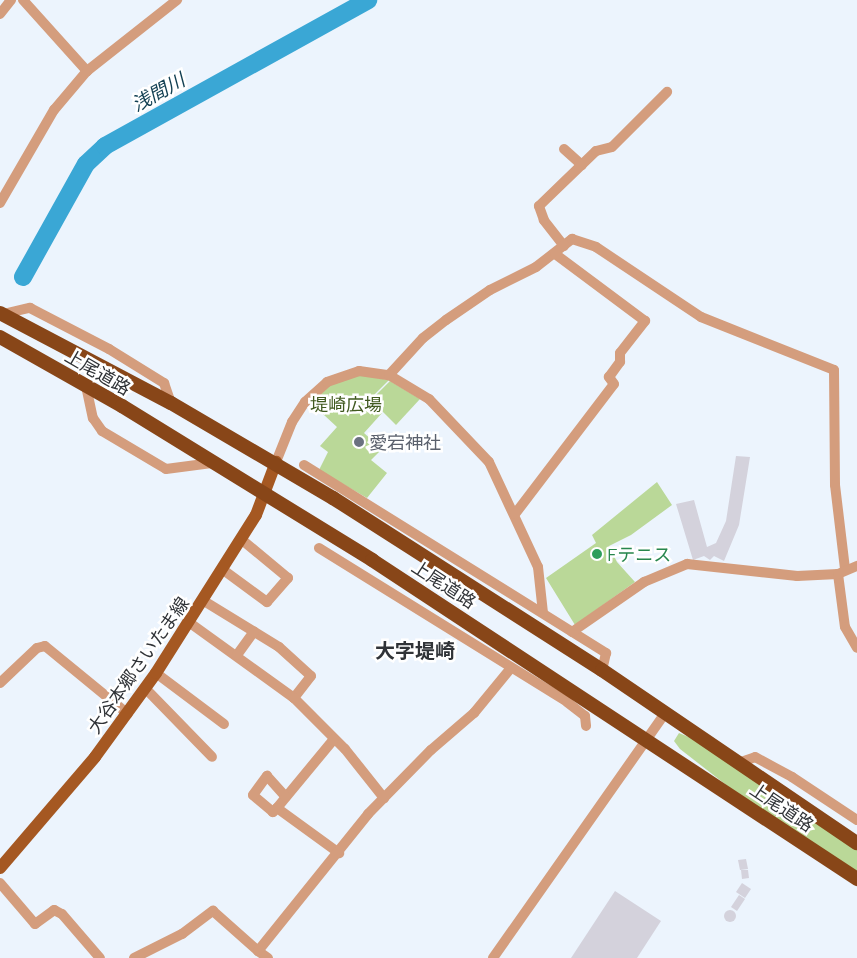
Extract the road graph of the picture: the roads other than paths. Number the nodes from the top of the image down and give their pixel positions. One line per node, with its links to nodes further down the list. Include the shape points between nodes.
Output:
1 (11, 0): 5 (street)
2 (38, 0): 4 (street)
3 (177, 0): 6 (street)
4 (26, 3): 6 (street)
5 (0, 14)
6 (87, 71): 10 (street, via 54,110)
7 (667, 92): 9 (street, via 612,147 596,151)
8 (564, 149): 9 (street)
9 (582, 165): 11 (street, via 539,206 544,220)
10 (0, 203)
11 (564, 246): 12 (street); 30 (street, via 572,239 596,247 701,317 834,370 835,485)
12 (555, 254): 15 (street, via 446,320 423,338); 24 (street, via 645,321 620,353 620,362 609,377 614,384)
13 (1, 314): 17 (highway, 上尾道路); 17 (street, via 30,308 109,349 164,383)
14 (0, 337): 16 (highway, 上尾道路)
15 (389, 375): 18 (street, via 359,371 327,382 305,402 292,422); 24 (street, via 429,399 480,450)
16 (86, 386): 19 (highway, 上尾道路); 19 (street, via 93,418 102,431 166,469)
17 (171, 403): 18 (highway, 上尾道路)
18 (276, 462): 22 (main road, 大谷本郷さいたま線); 23 (highway, 上尾道路)
19 (212, 463): 22 (highway, 上尾道路)
20 (304, 464): 21 (street)
21 (344, 489): 23 (street); 33 (street)
22 (264, 492): 25 (main road, 大谷本郷さいたま線, via 256,515); 27 (highway, 上尾道路)
23 (333, 498): 40 (highway, 上尾道路)
24 (515, 514): 33 (street, via 538,568)
25 (241, 539): 29 (main road, 大谷本郷さいたま線); 29 (street, via 288,578 266,602)
26 (319, 548): 31 (street)
27 (372, 560): 31 (street); 44 (highway, 上尾道路)
28 (857, 566): 30 (street)
29 (222, 569): 32 (main road, 大谷本郷さいたま線)
30 (841, 571): 36 (street, via 767,574 687,564 644,582); 37 (street, via 845,627)
31 (371, 581): 39 (street)
32 (204, 601): 34 (main road, 大谷本郷さいたま線); 35 (street)
33 (543, 613): 36 (street)
34 (190, 623): 38 (street); 41 (main road, 大谷本郷さいたま線)
35 (254, 632): 38 (street); 45 (street, via 279,648 311,676)
36 (572, 632): 40 (street, via 606,652)
37 (857, 648)
38 (238, 655): 45 (street)
39 (511, 668): 44 (street); 55 (street, via 474,713 431,750)
40 (602, 670): 46 (highway, 上尾道路)
41 (156, 673): 43 (main road, 大谷本郷さいたま線); 48 (street)
42 (0, 683): 47 (street, via 37,648 45,646)
43 (146, 688): 47 (main road, 大谷本郷さいたま線); 52 (street)
44 (571, 696): 49 (street, via 585,716); 51 (highway, 上尾道路)
45 (294, 698): 50 (street)
46 (665, 713): 51 (street); 53 (highway, 上尾道路)
47 (128, 714): 60 (main road, 大谷本郷さいたま線)
48 (224, 724)
49 (586, 726)
50 (334, 739): 54 (street); 55 (street)
51 (646, 740): 61 (highway, 上尾道路); 67 (street)
52 (212, 757)
53 (738, 762): 57 (street, via 756,758 792,776); 58 (highway, 上尾道路)
54 (286, 797): 56 (street); 56 (street, via 267,776 253,795 273,812)
55 (384, 798): 59 (street)
56 (276, 808): 59 (street)
57 (857, 820)
58 (857, 843)
59 (338, 853): 63 (street)
60 (0, 868)
61 (857, 880)
62 (0, 883): 64 (street, via 36,924 54,910 62,914)
63 (258, 951): 65 (street, via 212,912 182,934); 66 (street)
64 (100, 958)
65 (134, 958)
66 (268, 958)
67 (493, 958)

